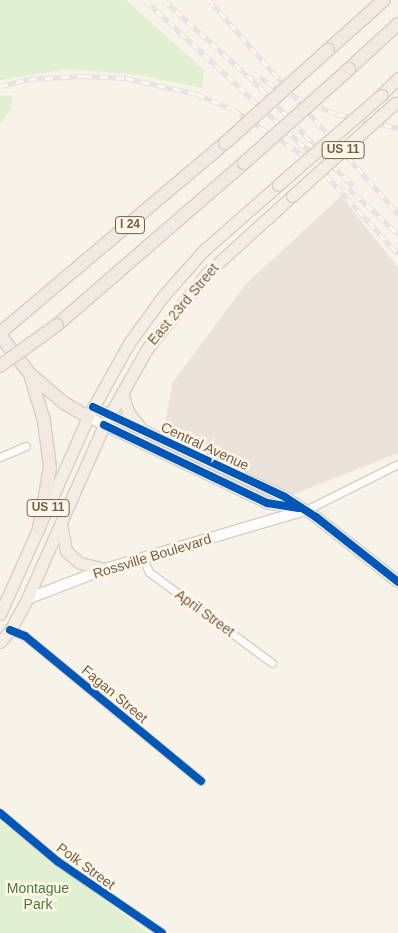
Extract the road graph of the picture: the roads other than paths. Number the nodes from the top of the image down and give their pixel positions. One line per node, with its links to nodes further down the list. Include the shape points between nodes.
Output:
1 (384, 0): 5 (highway, I 24, bridge, via 225,144)
2 (398, 24): 6 (highway, I 24, bridge, via 57,325)
3 (398, 78): 9 (main road, East 23rd Street / US 11, bridge, via 203,251 164,295 129,343)
4 (396, 102): 8 (main road, East 23rd Street / US 11, bridge, via 230,250 178,306 146,349)
5 (0, 334): 7 (highway)
6 (0, 366)
7 (30, 374): 9 (highway, via 64,403); 17 (highway, via 44,421 50,468)
8 (122, 392): 10 (main road, East 23rd Street / US 11); 11 (main road, via 128,412)
9 (91, 412): 10 (main road, Central Avenue); 17 (main road, East 23rd Street / US 11)
10 (107, 420): 11 (main road, Central Avenue); 15 (main road, Central Avenue, via 267,503); 16 (main road, East 23rd Street / US 11)
11 (143, 430): 15 (main road, Central Avenue)
12 (26, 446): 13 (street)
13 (0, 457)
14 (398, 464): 15 (street)
15 (306, 510): 18 (main road, Rossville Boulevard); 20 (main road, Central Avenue)
16 (61, 523): 19 (main road, via 66,551 77,561); 21 (main road, East 23rd Street / US 11)
17 (39, 529): 22 (main road, East 23rd Street / US 11)
18 (143, 558): 19 (main road, Rossville Boulevard); 25 (street, April Street, via 148,572)
19 (105, 569): 21 (main road, Rossville Boulevard)
20 (398, 582)
21 (27, 599): 22 (main road, Rossville Boulevard); 23 (main road, East 23rd Street / US 11)
22 (1, 610)
23 (10, 630): 24 (main road, East 23rd Street / US 11); 26 (street, Fagan Street, via 25,636)
24 (0, 642)
25 (272, 663)
26 (201, 781)
27 (0, 813): 28 (street, Polk Street, via 57,861)
28 (162, 933)

